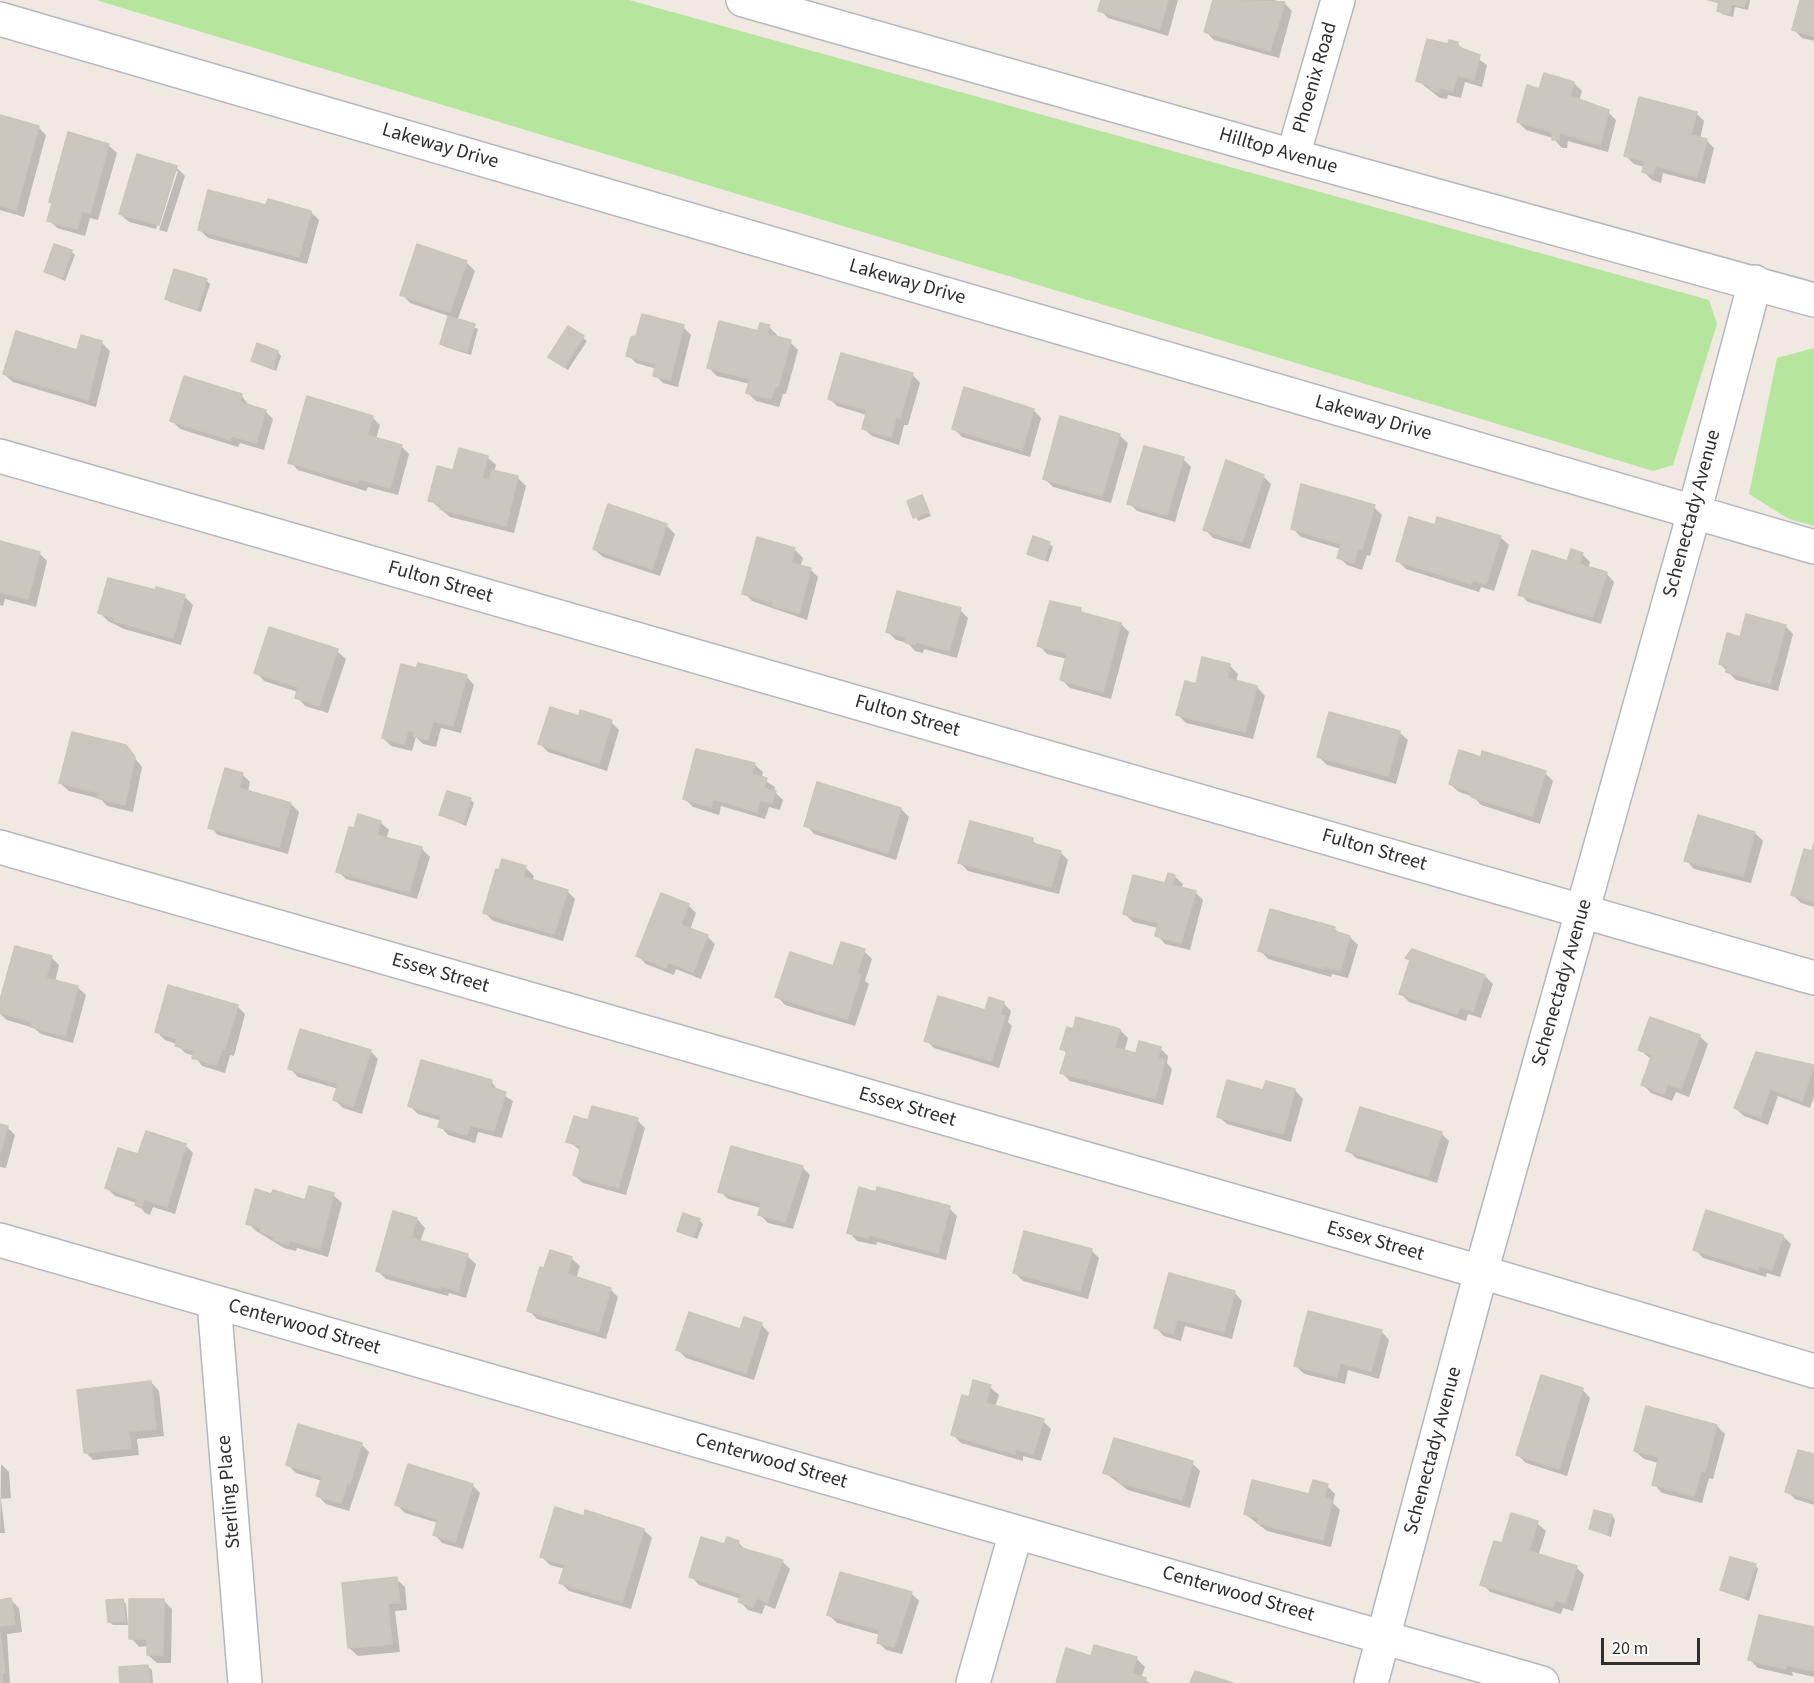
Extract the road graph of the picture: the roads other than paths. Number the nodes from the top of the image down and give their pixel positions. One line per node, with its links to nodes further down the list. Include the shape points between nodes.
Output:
1 (743, 0): 4 (street, Hilltop Avenue)
2 (1338, 0): 4 (street, Phoenix Road)
3 (0, 18): 8 (street, Lakeway Drive)
4 (1293, 156): 5 (street, Hilltop Avenue)
5 (1755, 282): 6 (street, Hilltop Avenue); 8 (street, Schenectady Avenue)
6 (1814, 300)
7 (0, 456): 11 (street, Fulton Street)
8 (1694, 513): 9 (street, Lakeway Drive); 11 (street, Schenectady Avenue)
9 (1814, 547)
10 (0, 847): 14 (street, Essex Street)
11 (1583, 911): 12 (street, Fulton Street); 14 (street, Schenectady Avenue)
12 (1814, 978)
13 (0, 1240): 15 (street, Centerwood Street)
14 (1481, 1272): 16 (street, Essex Street); 18 (street, Schenectady Avenue)
15 (214, 1302): 17 (street, Centerwood Street); 19 (street, Sterling Place)
16 (1814, 1371)
17 (1016, 1532): 18 (street, Centerwood Street); 20 (street)
18 (1385, 1637): 21 (street, Schenectady Avenue); 22 (street, Centerwood Street)
19 (245, 1683)
20 (973, 1683)
21 (1371, 1683)
22 (1542, 1683)

